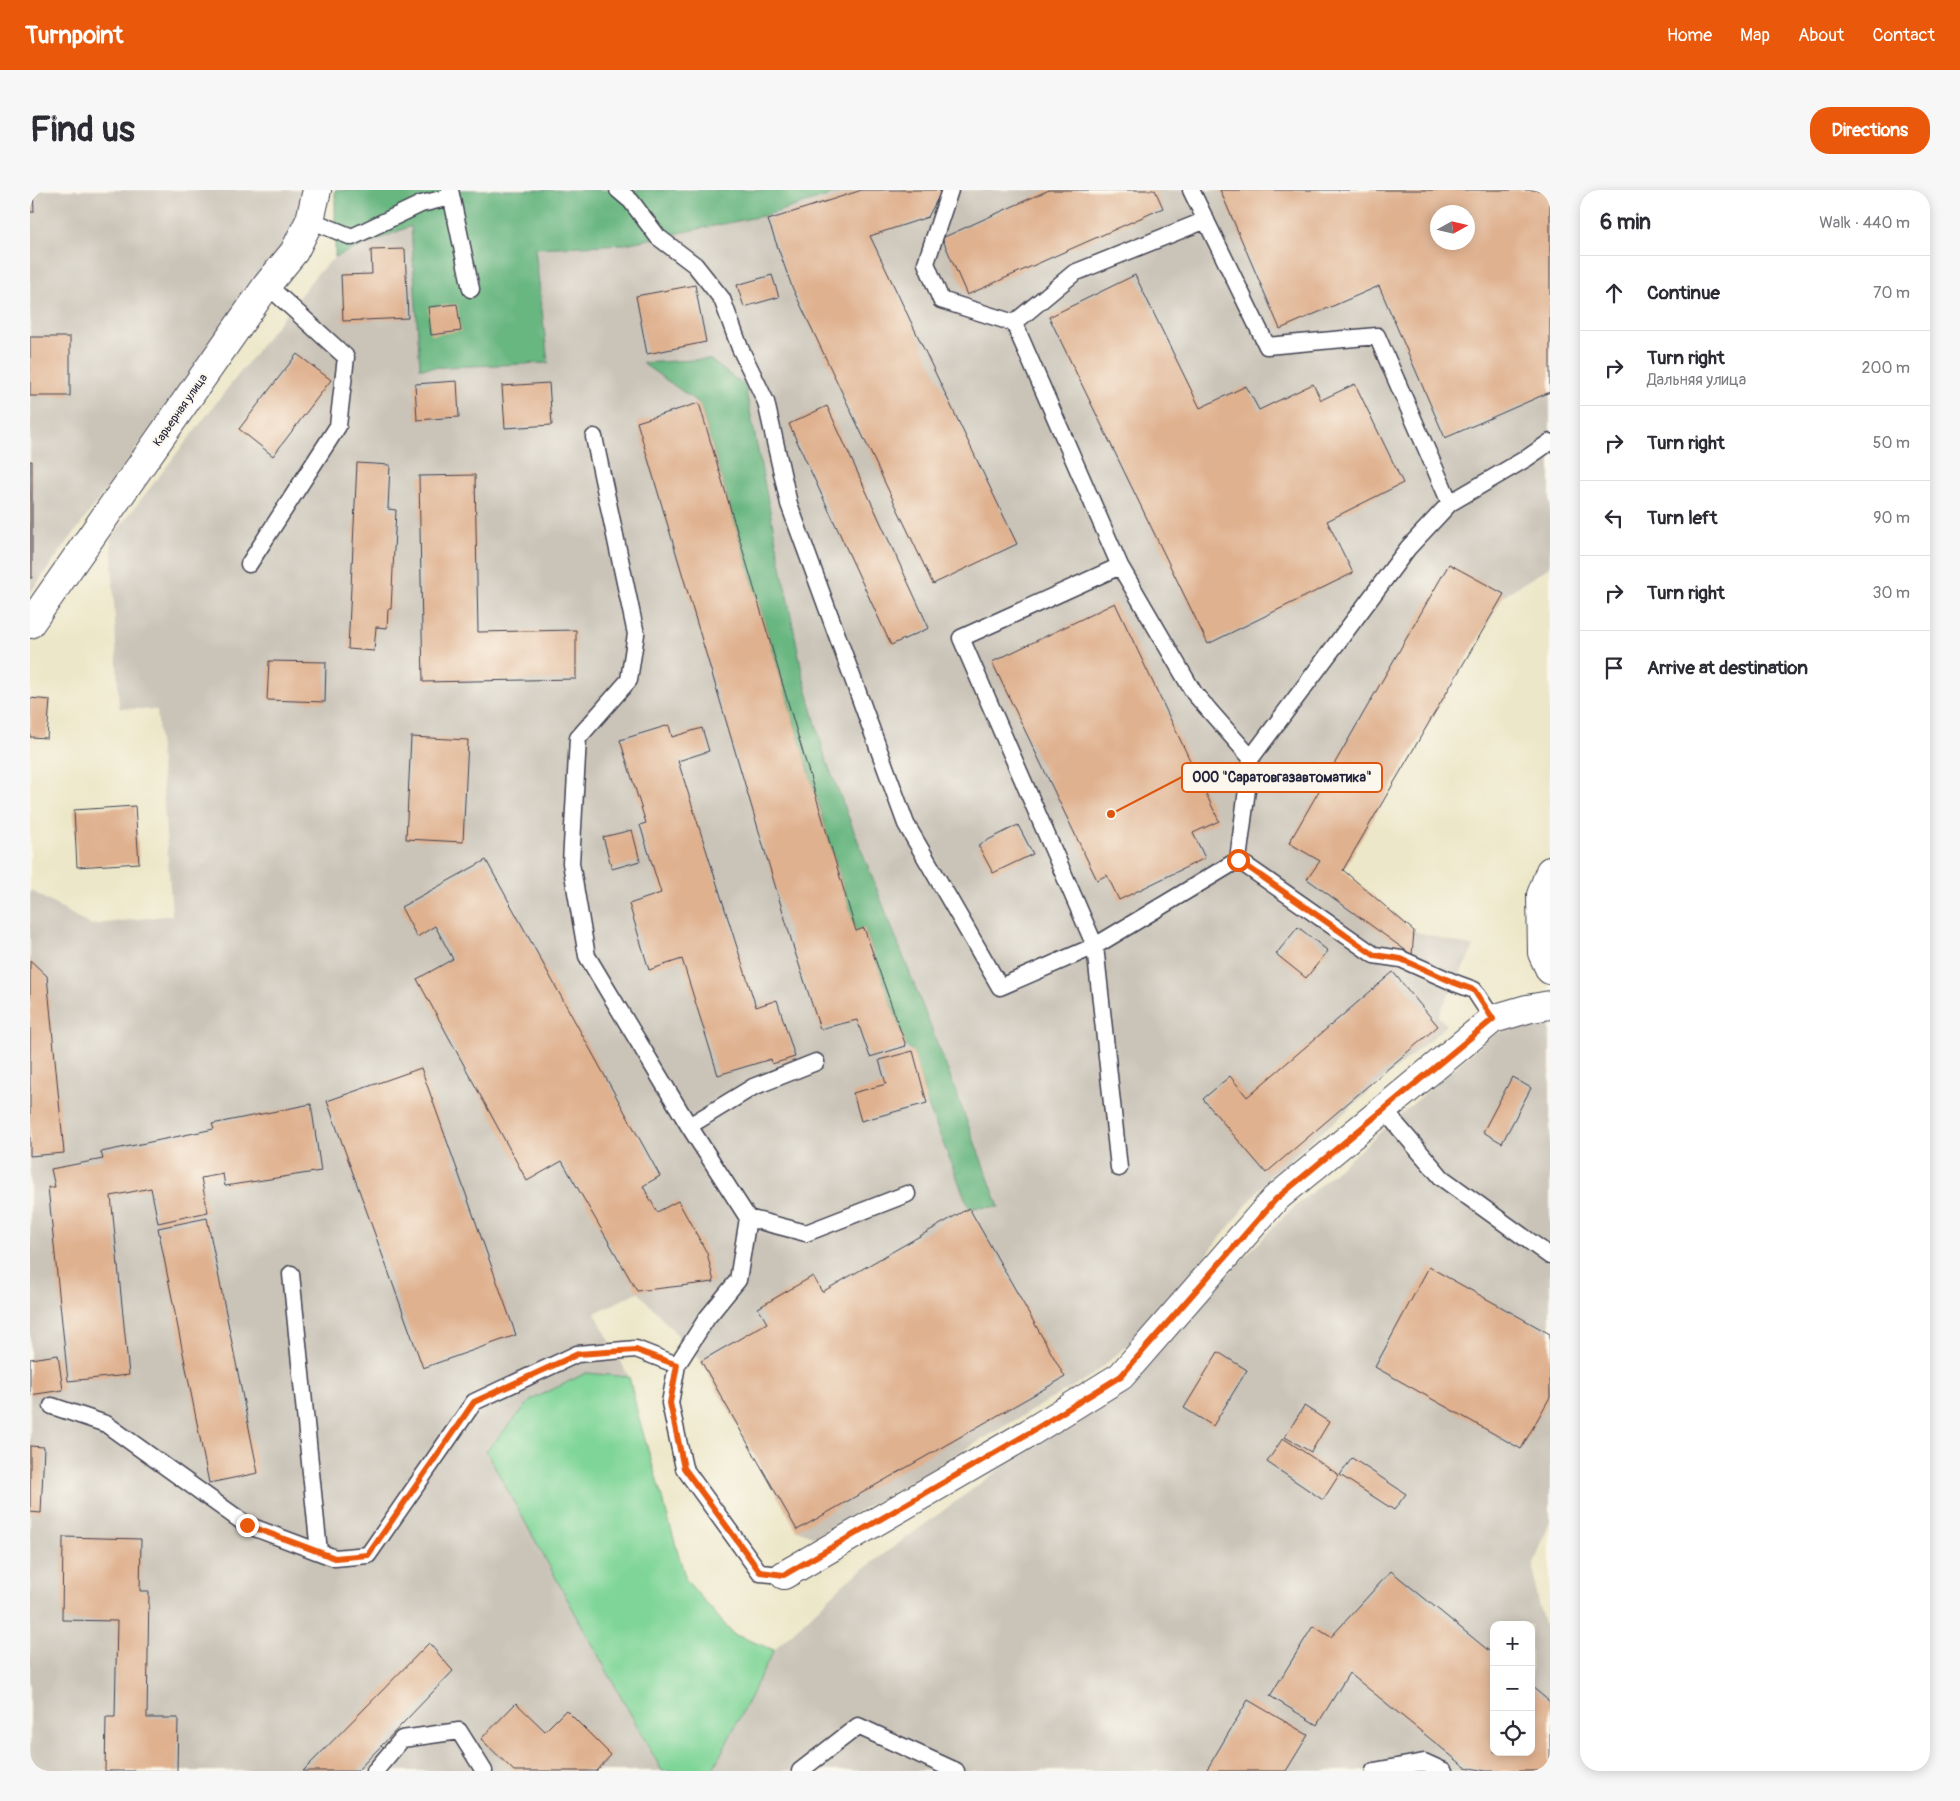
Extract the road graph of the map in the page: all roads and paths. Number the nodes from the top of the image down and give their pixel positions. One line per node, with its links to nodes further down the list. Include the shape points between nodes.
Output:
1 (316, 190): 6 (street, Карьерная улица)
2 (618, 190): 20 (lane, via 631,201 658,237 695,265 722,299 740,348 766,402 790,504 906,824 1000,986)
3 (950, 190): 10 (lane, via 926,263 941,300)
4 (1191, 190): 7 (lane)
5 (450, 194): 6 (lane, via 352,237); 9 (lane)
6 (310, 220): 8 (street, Карьерная улица, via 294,252)
7 (1206, 220): 10 (lane, via 1074,274); 13 (lane, via 1267,346 1377,336)
8 (267, 285): 14 (lane, via 346,357 338,426); 16 (street, Карьерная улица)
9 (471, 289)
10 (1014, 323): 15 (lane)
11 (594, 437): 26 (lane, via 636,634 629,680 578,738 571,863 586,956)
12 (1550, 442): 13 (lane)
13 (1450, 503): 17 (lane, via 1408,548)
14 (249, 564)
15 (1120, 566): 17 (lane, via 1194,693); 20 (lane, via 961,638)
16 (30, 624)
17 (1251, 758): 18 (lane)
18 (1238, 860): 20 (lane); 23 (lane, via 1374,955 1401,959 1474,990)
19 (1550, 871): 21 (street, via 1541,895 1542,953)
20 (1095, 946): 27 (lane)
21 (1550, 970)
22 (1550, 1005): 23 (street, via 1527,1008)
23 (1493, 1019): 25 (street)
24 (816, 1062): 26 (lane, via 753,1087)
25 (1384, 1110): 30 (lane, via 1442,1178); 35 (street, via 1276,1199 1121,1376)
26 (688, 1126): 29 (lane)
27 (1119, 1168)
28 (907, 1194): 29 (lane, via 806,1233)
29 (748, 1218): 32 (lane, via 738,1280 707,1318)
30 (1550, 1256)
31 (291, 1274): 34 (lane)
32 (677, 1365): 34 (lane, via 636,1350 578,1354 474,1402 368,1555 335,1558); 35 (lane, via 670,1403 684,1468 760,1572)
33 (52, 1406): 34 (lane, via 106,1424 247,1525)
34 (319, 1552)
35 (784, 1575)
36 (375, 1771): 37 (lane, via 402,1739 459,1731)
37 (484, 1771)
38 (800, 1771): 39 (lane, via 858,1726)
39 (956, 1771)
40 (1374, 1771): 41 (lane, via 1424,1762)
41 (1444, 1771)

